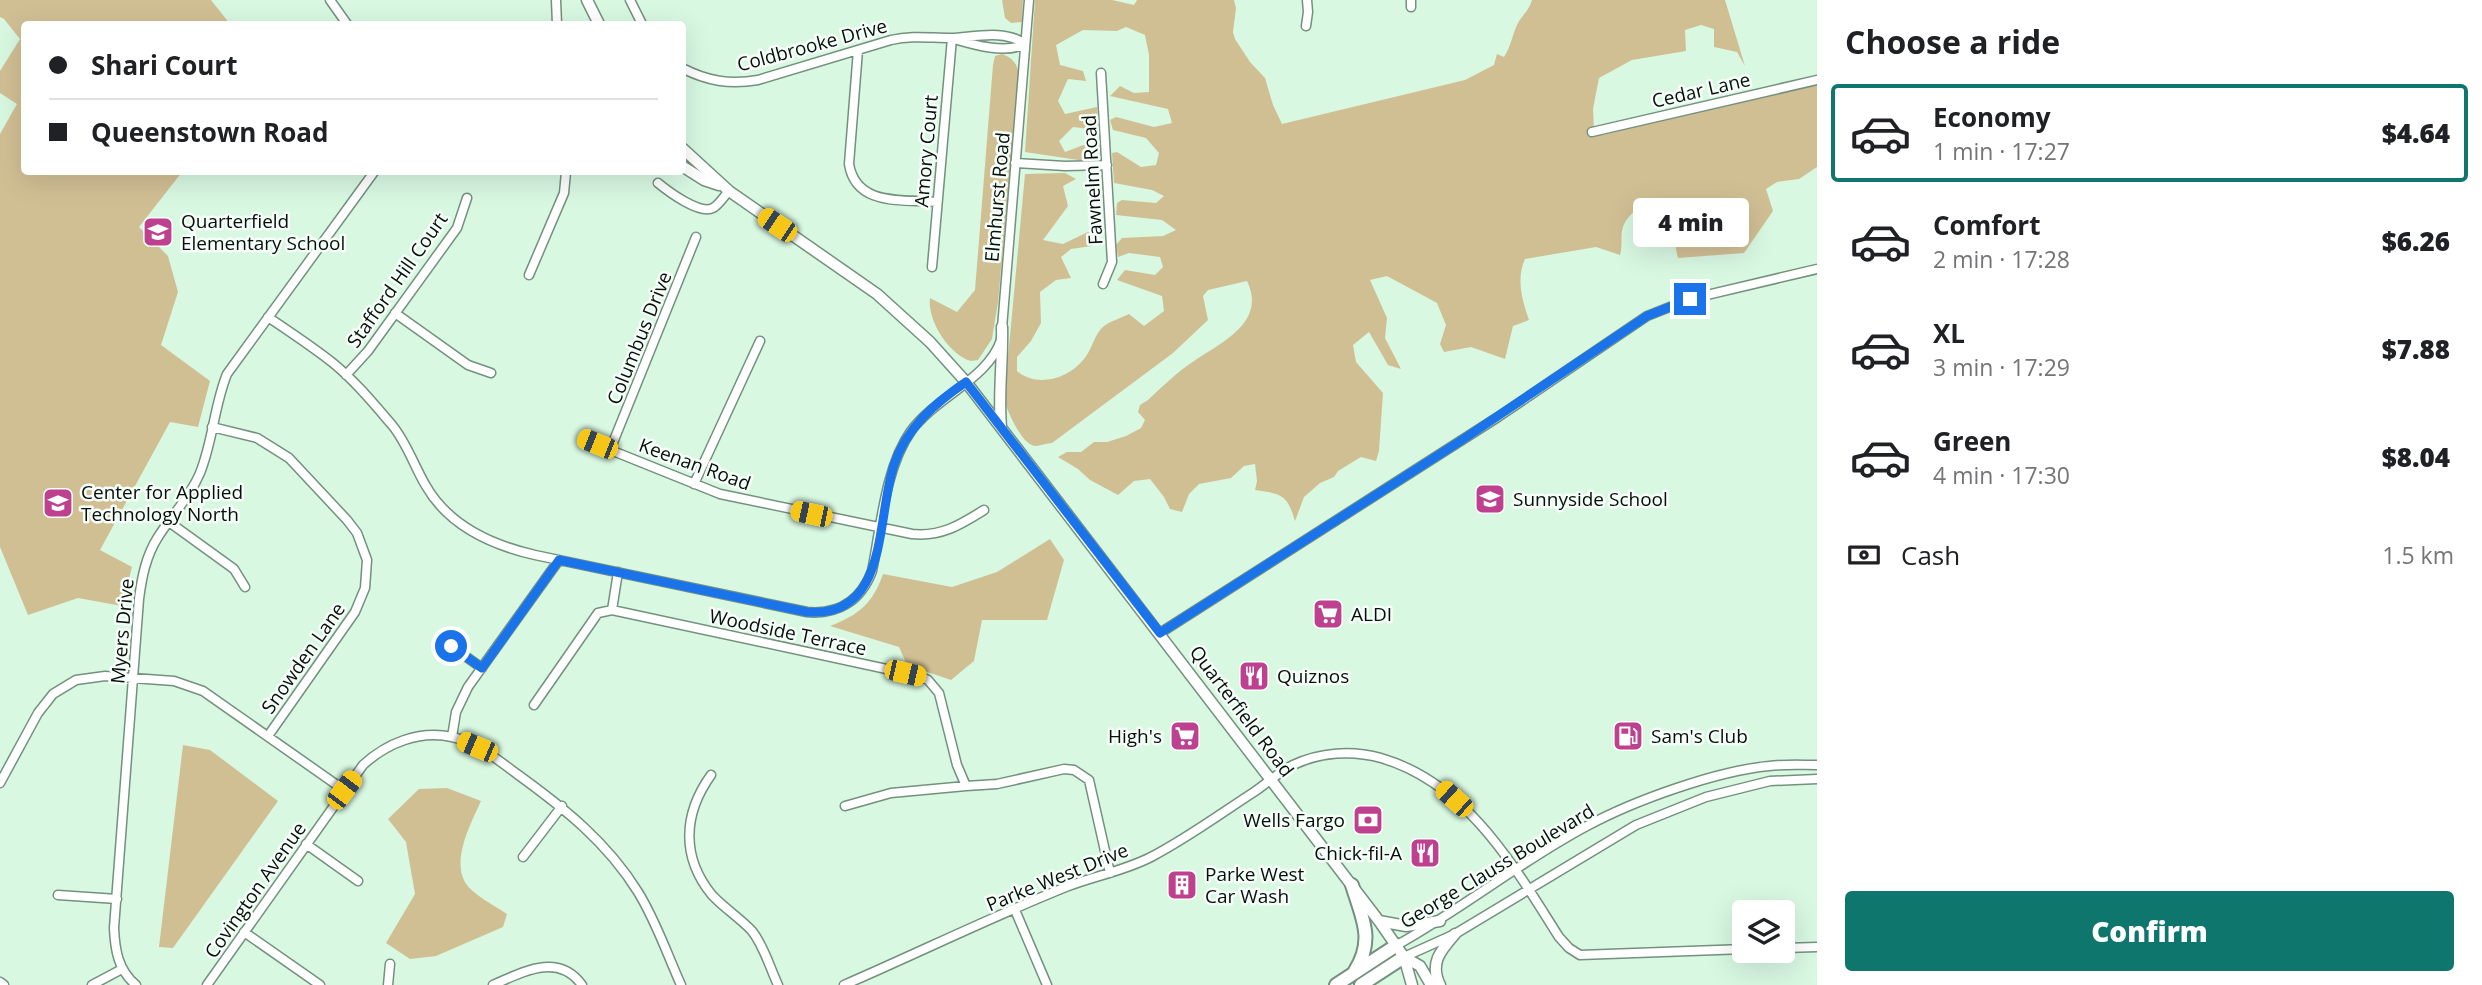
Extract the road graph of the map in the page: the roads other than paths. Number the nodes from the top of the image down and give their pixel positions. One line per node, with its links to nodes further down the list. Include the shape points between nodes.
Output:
1 (330, 0): 7 (street)
2 (556, 0): 8 (street)
3 (587, 0): 9 (main road)
4 (630, 0): 10 (street)
5 (1029, 0): 13 (street, Elmhurst Road)
6 (1307, 0): 11 (street)
7 (345, 21)
8 (557, 21)
9 (598, 21)
10 (640, 21)
11 (1306, 26)
12 (951, 38): 13 (street, Coldbrooke Drive, via 971,34 1017,38); 14 (street, Coldbrooke Drive, via 912,36); 28 (street, Amory Court)
13 (1025, 44): 20 (street, Elmhurst Road)
14 (858, 50): 15 (street, Coldbrooke Drive, via 747,82 712,80); 28 (street, via 849,164 854,182 869,195)
15 (686, 70)
16 (1101, 73): 21 (street, Fawnelm Road)
17 (1817, 80): 18 (street, Cedar Lane)
18 (1592, 132)
19 (686, 152): 26 (main road, Quarterfield Road)
20 (1015, 163): 21 (street); 36 (street, Elmhurst Road)
21 (1107, 165): 33 (street, Fawnelm Road, via 1112,262)
22 (686, 169): 26 (main road)
23 (372, 175): 35 (street, Myers Drive)
24 (566, 175): 32 (street, via 564,193)
25 (658, 183): 26 (street, via 693,205 709,209 718,204)
26 (726, 189): 40 (main road, Quarterfield Road, via 884,299)
27 (467, 198): 34 (street, Stafford Hill Court, via 457,228)
28 (937, 202): 30 (street, Amory Court)
29 (696, 237): 44 (street, Columbus Drive)
30 (932, 267)
31 (1817, 269): 53 (street, via 1690,299 1647,316)
32 (529, 275)
33 (1103, 284)
34 (395, 313): 38 (street, via 468,365); 39 (street, Stafford Hill Court)
35 (268, 317): 39 (street); 41 (street, Myers Drive, via 228,374)
36 (1002, 327): 40 (street, Elmhurst Road, via 997,351); 42 (main road)
37 (760, 341): 45 (street)
38 (491, 373)
39 (346, 375): 49 (street, via 394,428 428,490 454,520 501,545)
40 (966, 382): 42 (main road, Quarterfield Road); 48 (street, Elmhurst Road, via 930,409 911,432 894,464)
41 (212, 427): 47 (street, Myers Drive, via 198,477); 58 (street, Snowden Lane, via 257,438 289,458 357,533 367,560 358,606)
42 (1001, 428): 53 (main road, Quarterfield Road)
43 (583, 439): 44 (street, Keenan Road)
44 (610, 450): 45 (street, Keenan Road)
45 (694, 484): 48 (street, Keenan Road, via 738,499)
46 (984, 510): 48 (street, Keenan Road, via 936,534)
47 (169, 522): 51 (street, via 234,569); 56 (street, Myers Drive, via 152,548 143,575)
48 (881, 528): 50 (street, Elmhurst Road, via 868,582 855,599 833,611 807,612)
49 (559, 560): 50 (street); 55 (street)
50 (618, 572): 52 (street)
51 (245, 587)
52 (612, 610): 57 (street, via 598,613); 65 (street, Woodside Terrace, via 919,676 939,693)
53 (1160, 633): 62 (main road, Quarterfield Road)
54 (451, 646): 55 (street)
55 (482, 668): 59 (street, via 461,699)
56 (134, 678): 58 (street, via 174,681 203,691); 64 (street, via 90,676 53,694); 77 (street, Myers Drive)
57 (534, 705)
58 (268, 736): 66 (street)
59 (452, 737): 66 (street, Covington Avenue, via 422,736 385,748 363,765); 67 (street, Covington Avenue, via 489,754)
60 (1817, 765): 71 (street, George Clauss Boulevard, via 1769,766 1723,775 1650,798 1587,826)
61 (711, 775): 100 (street, via 694,804 692,858 713,896 753,933)
62 (1272, 779): 71 (street, Parke West Drive, via 1314,757 1345,753 1392,761 1442,788 1471,814); 72 (street, Parke West Drive, via 1154,855); 74 (main road, Quarterfield Road)
63 (1817, 779): 75 (street, George Clauss Boulevard, via 1770,781 1706,797 1636,825)
64 (0, 783)
65 (966, 786): 68 (street, via 891,793); 72 (street, via 1064,769 1082,774 1089,780)
66 (344, 790): 69 (street, Covington Avenue)
67 (562, 806): 70 (street); 99 (street, Covington Avenue, via 602,843 629,878)
68 (845, 806)
69 (306, 844): 73 (street); 81 (street, Covington Avenue)
70 (523, 857)
71 (1517, 870): 75 (street, Parke West Drive); 80 (street, George Clauss Boulevard)
72 (1111, 873): 78 (street, Parke West Drive)
73 (358, 881)
74 (1352, 885): 79 (main road, Quarterfield Road); 90 (highway, via 1366,939 1364,957)
75 (1528, 889): 82 (street, George Clauss Boulevard); 86 (street, Parke West Drive, via 1559,937 1580,955)
76 (58, 895): 77 (street)
77 (117, 899): 89 (street, Myers Drive, via 114,944)
78 (1015, 910): 91 (street, Parke West Drive); 102 (street)
79 (1380, 921): 80 (main road, via 1406,926); 83 (main road, Quarterfield Road)
80 (1440, 921): 83 (street, George Clauss Boulevard)
81 (244, 932): 94 (street, Covington Avenue); 95 (street)
82 (1455, 934): 87 (street, George Clauss Boulevard); 107 (main road, via 1436,959)
83 (1397, 945): 87 (main road, Quarterfield Road); 90 (highway)
84 (1817, 947): 85 (street)
85 (1795, 948)
86 (1732, 949)
87 (1404, 957): 104 (highway); 105 (main road, Quarterfield Road); 106 (main road, Quarterfield Road, via 1420,966)
88 (390, 964): 96 (street)
89 (122, 969): 92 (street); 93 (street, Myers Drive)
90 (1355, 971): 103 (highway)
91 (864, 981): 101 (street, Parke West Drive)
92 (92, 985)
93 (136, 985)
94 (207, 985)
95 (320, 985)
96 (388, 985)
97 (493, 985): 98 (street, via 545,966 573,974)
98 (582, 985)
99 (681, 985)
100 (778, 985)
101 (844, 985)
102 (1047, 985)
103 (1336, 985)
104 (1362, 985)
105 (1412, 985)
106 (1431, 985)
107 (1440, 985)

